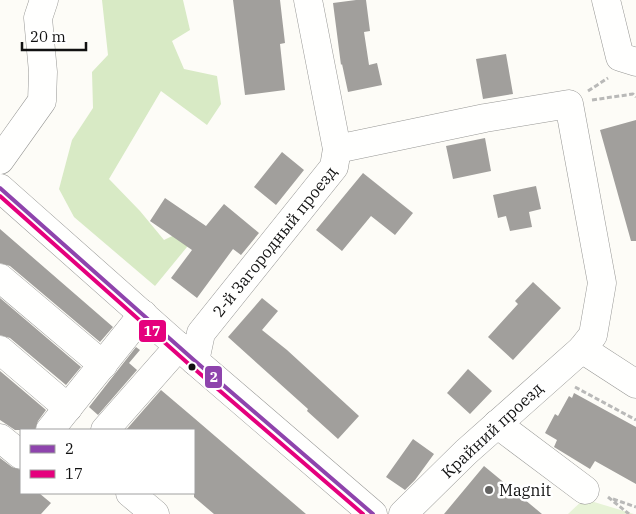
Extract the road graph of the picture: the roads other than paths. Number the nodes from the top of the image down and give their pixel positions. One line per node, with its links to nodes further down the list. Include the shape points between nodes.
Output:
1 (44, 0): 6 (street, via 38,18 42,101)
2 (308, 0): 5 (street, 2-й Загородный проезд)
3 (606, 0): 4 (street)
4 (628, 60)
5 (337, 149): 10 (street, Крайний проезд, via 569,104 602,283 593,335); 12 (street, 2-й Загородный проезд, via 334,167)
6 (0, 160)
7 (0, 188): 9 (street)
8 (0, 278): 13 (street)
9 (143, 314): 12 (street); 13 (street)
10 (582, 349): 14 (street); 16 (street, Крайний проезд)
11 (0, 350): 15 (street)
12 (187, 353): 18 (street); 24 (street)
13 (103, 365): 15 (street)
14 (636, 384)
15 (68, 408): 17 (street)
16 (497, 424): 21 (street); 25 (street, Крайний проезд)
17 (51, 429)
18 (106, 429)
19 (0, 438): 20 (street)
20 (20, 454)
21 (598, 493)
22 (131, 494): 23 (street)
23 (155, 514)
24 (373, 514)
25 (404, 514)

